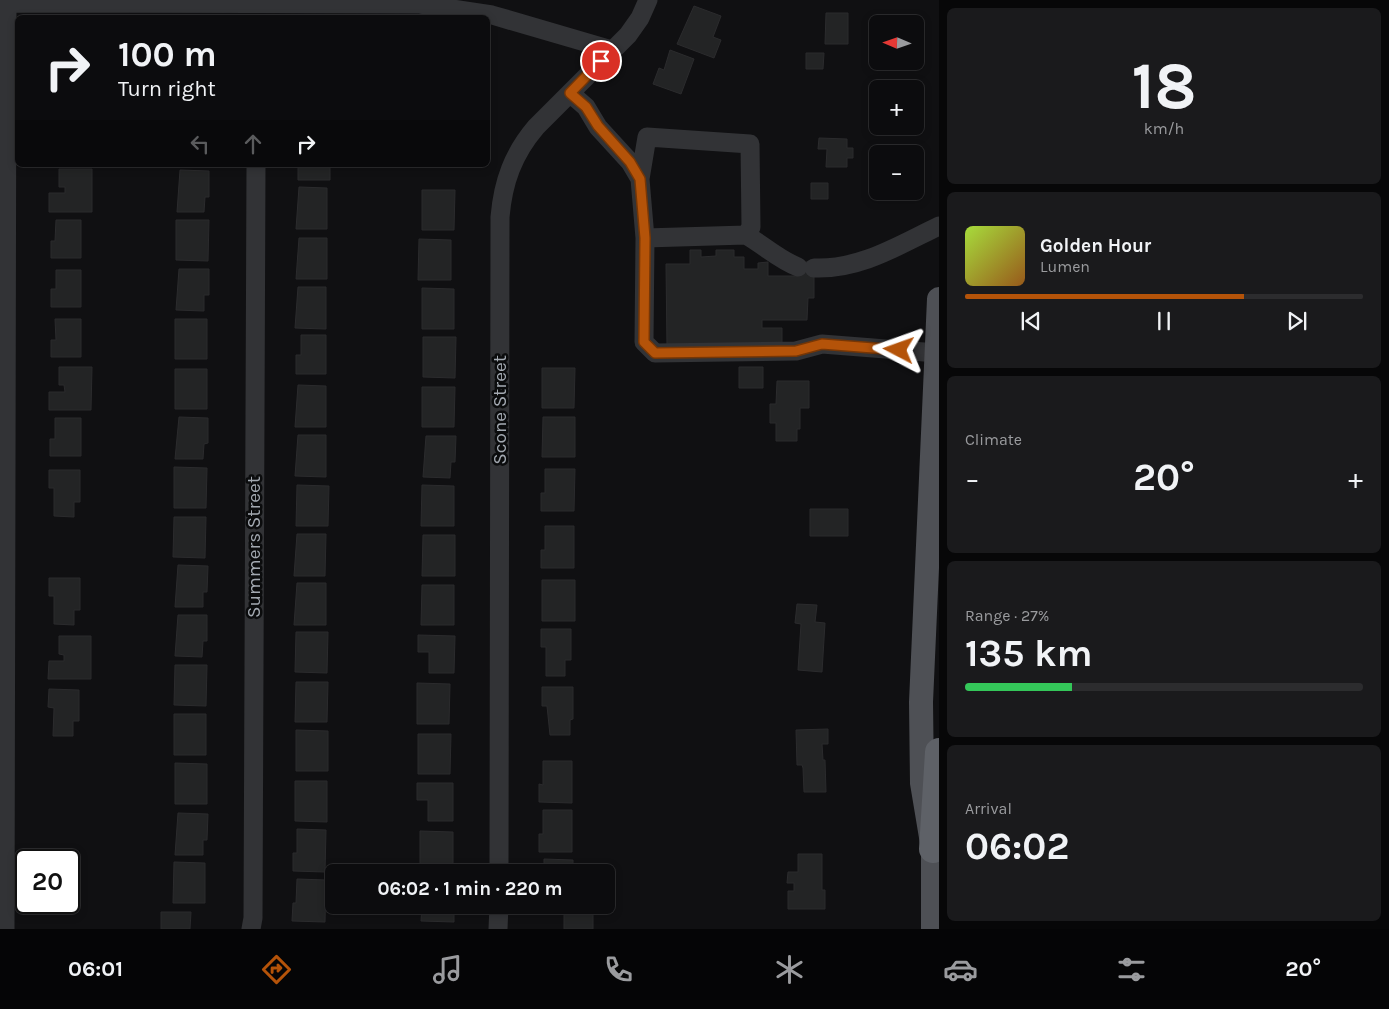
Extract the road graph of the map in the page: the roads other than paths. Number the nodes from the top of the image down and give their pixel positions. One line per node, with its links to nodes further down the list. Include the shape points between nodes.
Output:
1 (648, 0): 4 (street, Scone Street, via 636,24)
2 (4, 3): 3 (street); 17 (street)
3 (255, 11): 4 (street, via 397,3 444,7 492,15)
4 (612, 50): 5 (street, Scone Street)
5 (570, 93): 7 (street, via 586,107); 15 (street, Scone Street, via 523,142 508,170 502,202)
6 (256, 167): 18 (street, Summers Street, via 253,908)
7 (640, 179): 9 (street, via 647,137 750,144 751,227); 10 (street)
8 (939, 226): 9 (street, via 858,264 836,269 806,268 778,258 767,247)
9 (746, 236): 10 (street)
10 (645, 238): 12 (street, via 644,342 655,353 796,351 822,344)
11 (939, 299): 12 (main road)
12 (937, 353): 14 (main road, via 921,702 922,783)
13 (939, 752): 14 (highway)
14 (933, 849): 20 (main road)
15 (499, 864)
16 (499, 914): 19 (street)
17 (5, 929)
18 (250, 929)
19 (498, 929)
20 (934, 929)

